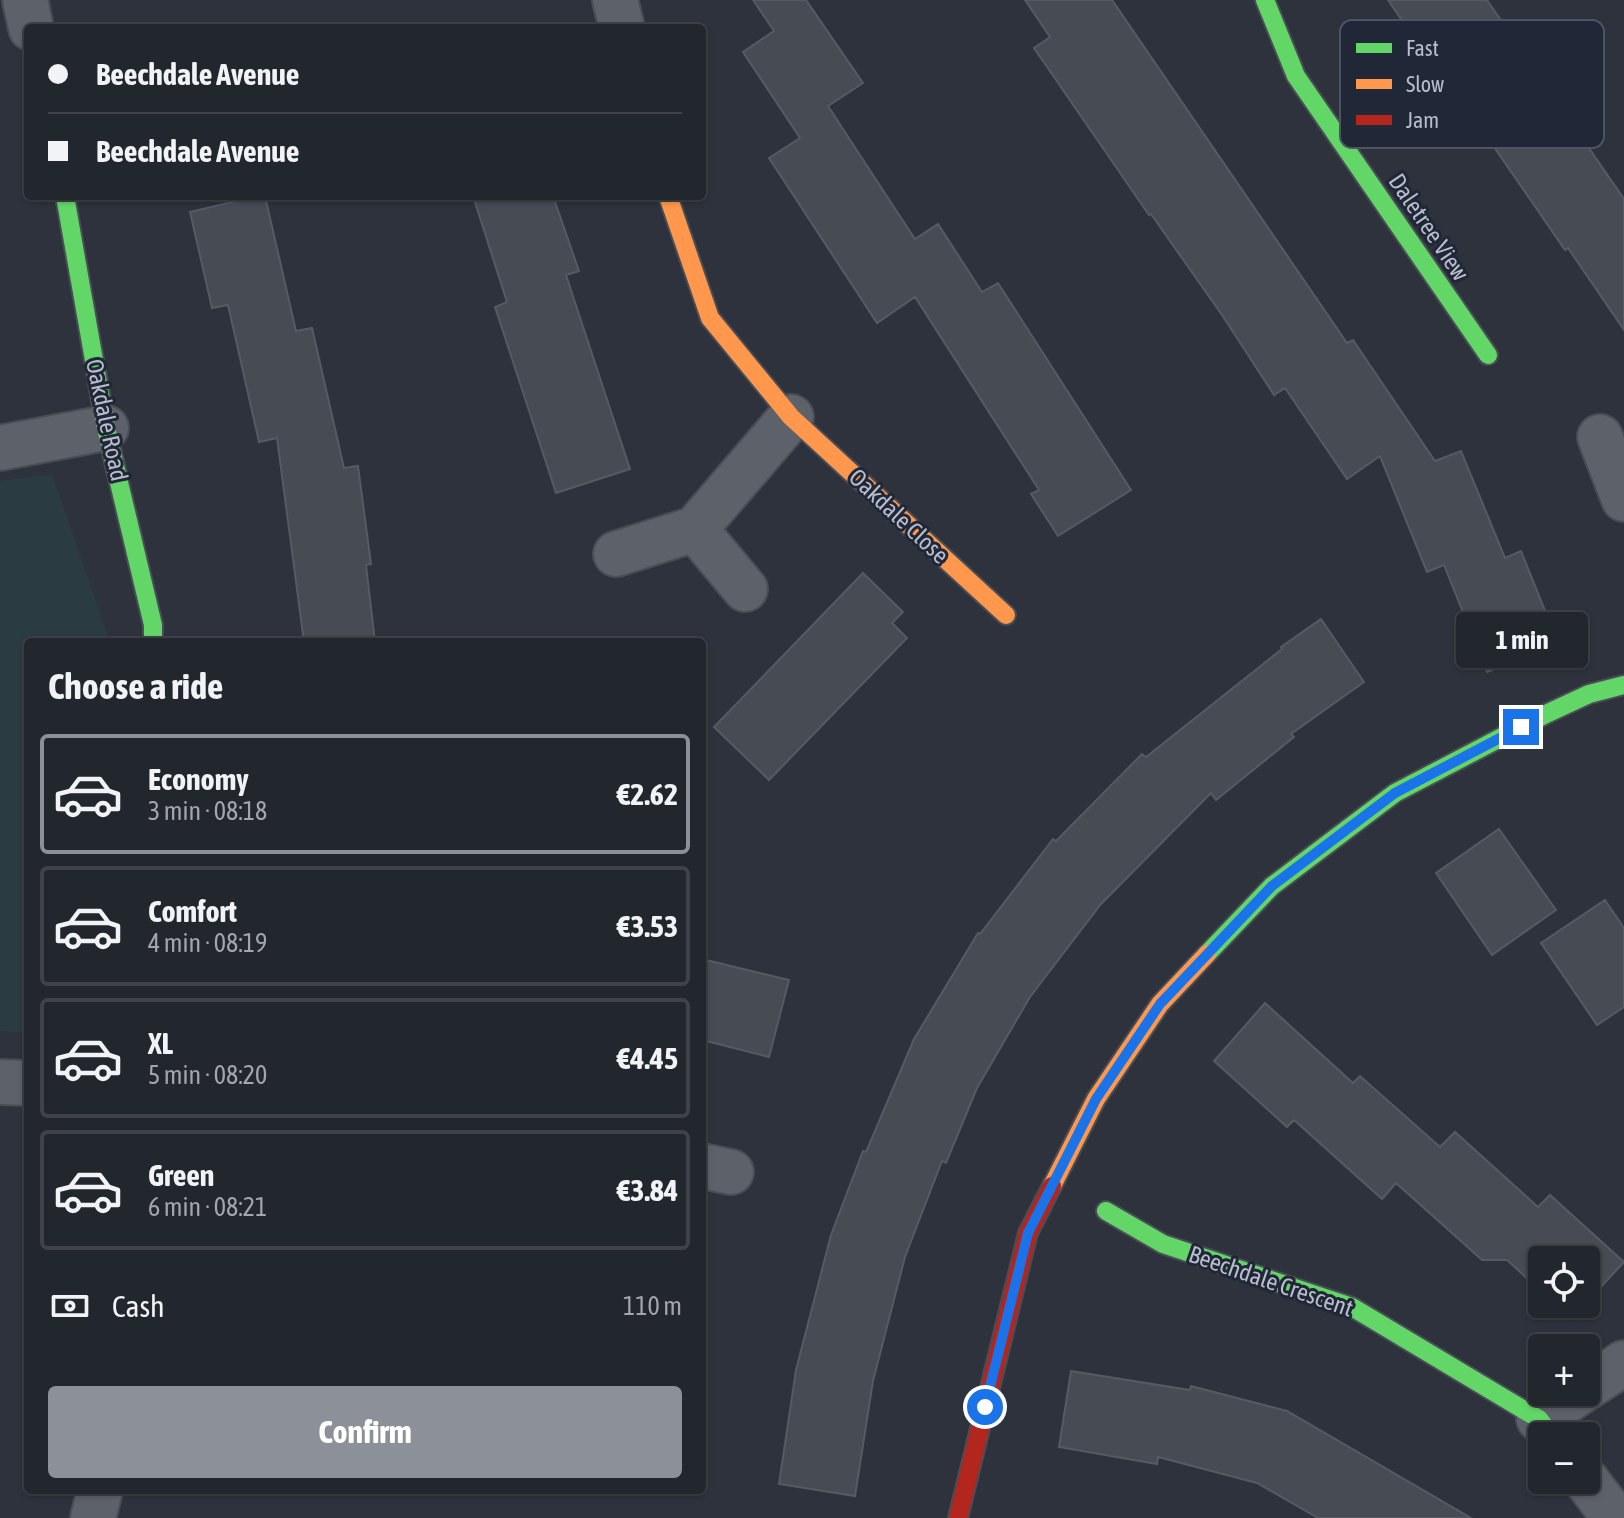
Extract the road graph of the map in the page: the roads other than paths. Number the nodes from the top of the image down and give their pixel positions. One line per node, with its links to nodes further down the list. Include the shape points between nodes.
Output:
1 (25, 0): 4 (street)
2 (615, 0): 5 (street)
3 (1265, 0): 6 (street, Daletree View, via 1296,76)
4 (30, 24)
5 (621, 24)
6 (1340, 140)
7 (1346, 148): 10 (street, Daletree View)
8 (66, 200): 12 (street, Oakdale Road)
9 (669, 200): 11 (street, Oakdale Close, via 710,318)
10 (1488, 355)
11 (791, 417): 16 (street); 19 (street, Oakdale Close)
12 (106, 428): 14 (street); 20 (street, Oakdale Road)
13 (1600, 437): 15 (street)
14 (0, 448)
15 (1624, 499)
16 (695, 529): 17 (street); 18 (street)
17 (616, 554)
18 (745, 589)
19 (1006, 615)
20 (153, 638)
21 (1624, 685): 33 (street, via 1546,714 1395,793 1272,886 1160,1004 1096,1099 1028,1233)
22 (0, 1082): 23 (street)
23 (24, 1083)
24 (1106, 1211): 28 (street, Beechdale Crescent, via 1163,1244 1352,1307)
25 (1624, 1363): 26 (street)
26 (1600, 1379)
27 (1567, 1406): 29 (street)
28 (1536, 1422)
29 (1552, 1422)
30 (99, 1494): 32 (street)
31 (1597, 1494): 34 (street)
32 (93, 1518)
33 (958, 1518)
34 (1615, 1518)

